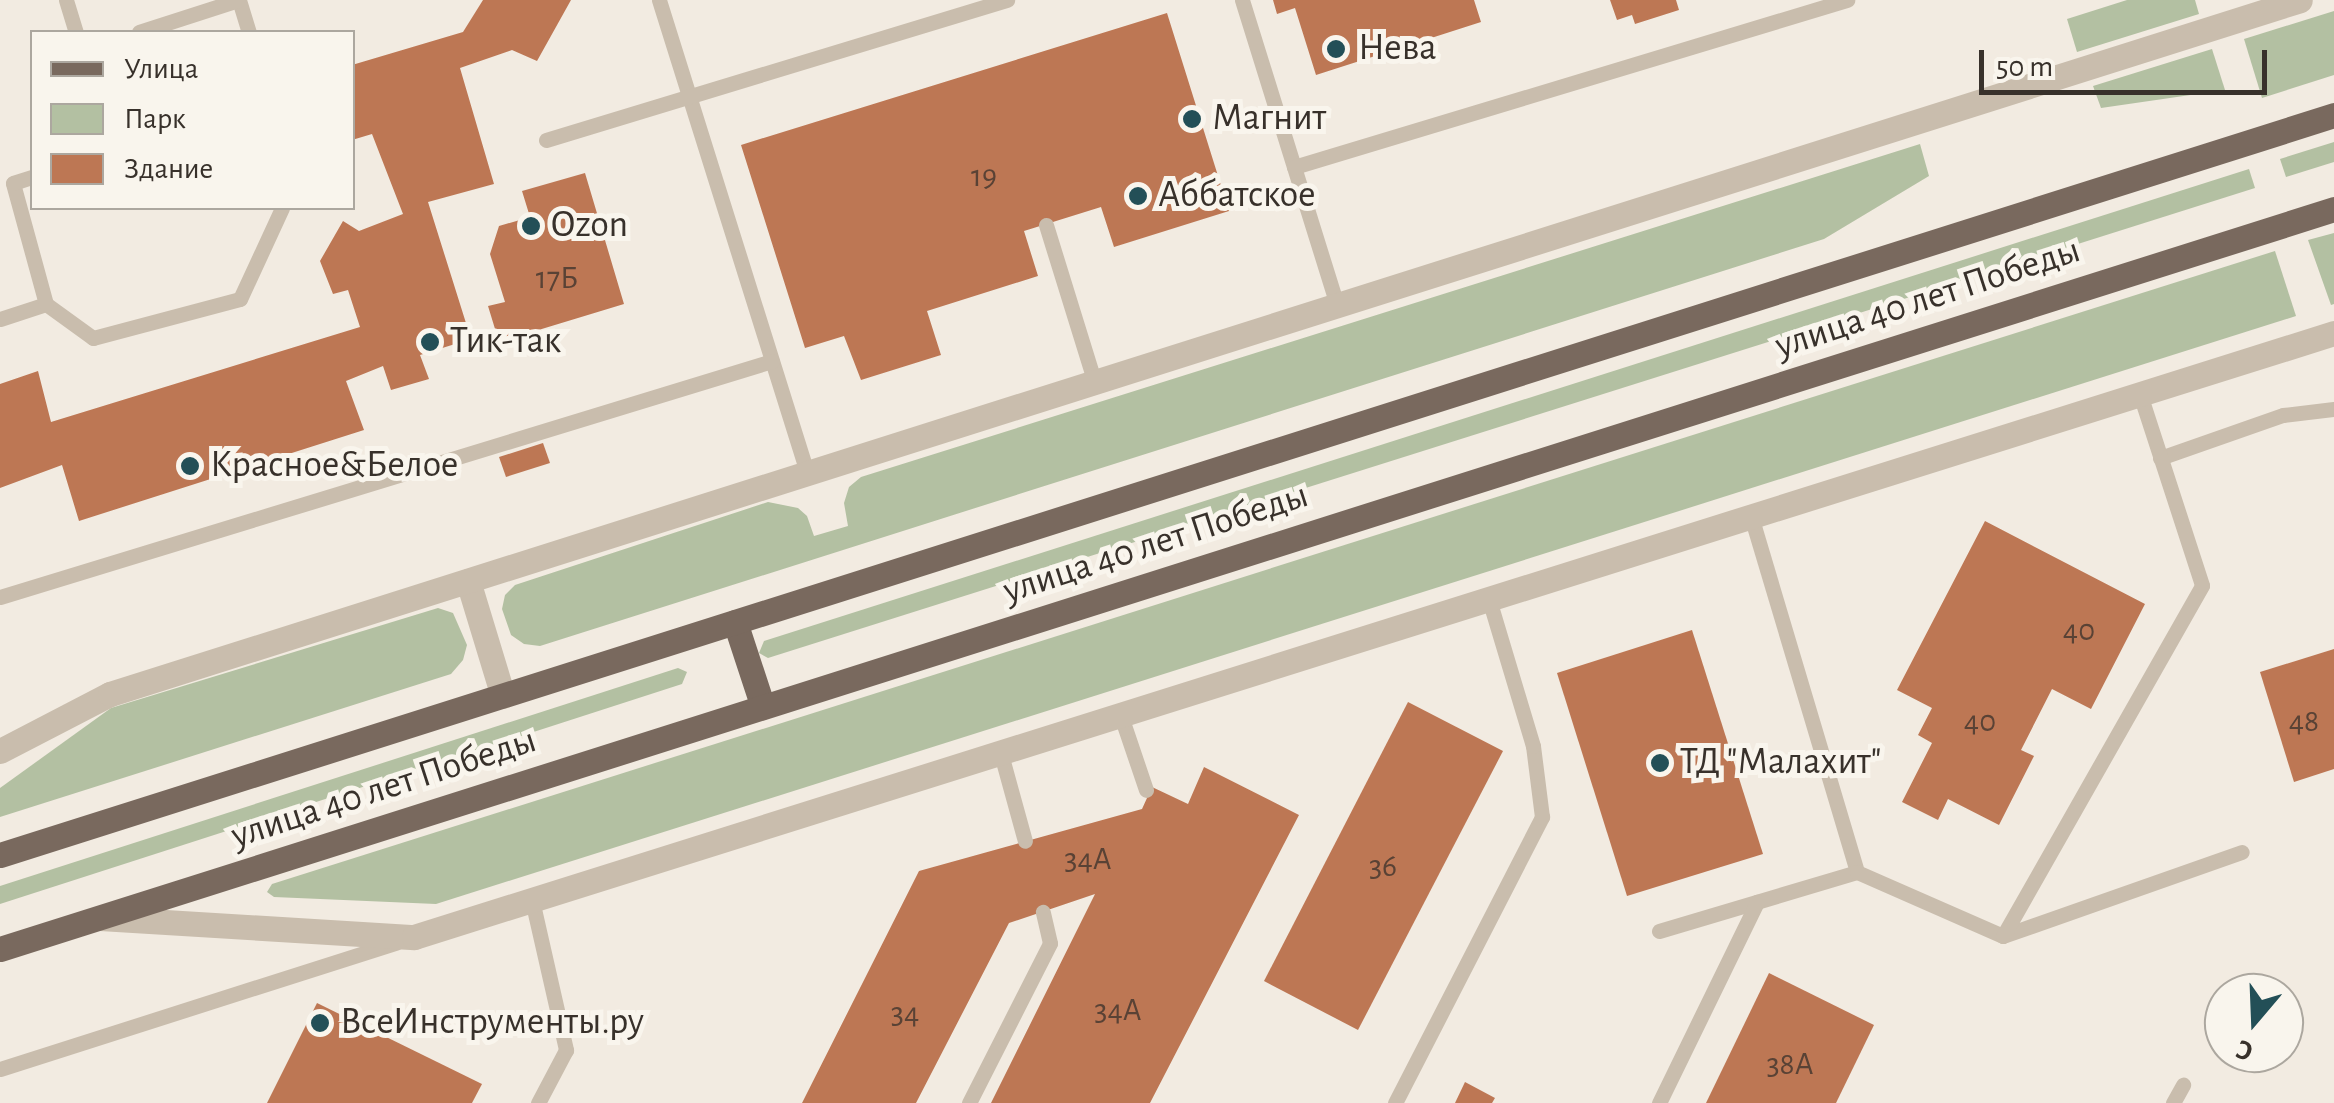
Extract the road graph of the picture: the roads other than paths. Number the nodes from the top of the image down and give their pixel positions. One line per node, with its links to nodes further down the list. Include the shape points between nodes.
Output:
1 (66, 0): 8 (lane)
2 (238, 0): 9 (lane); 10 (lane)
3 (659, 0): 11 (lane)
4 (1006, 0): 11 (lane)
5 (1242, 0): 14 (lane)
6 (1847, 0): 14 (lane)
7 (2300, 0): 20 (street)
8 (75, 30)
9 (145, 30)
10 (248, 30)
11 (690, 99): 13 (lane); 23 (lane)
12 (2334, 115): 33 (main road, улица 40 лет Победы)
13 (546, 140)
14 (1294, 168): 20 (lane)
15 (30, 178): 19 (lane, via 13,183)
16 (2334, 209): 35 (main road, улица 40 лет Победы)
17 (281, 210): 19 (lane, via 240,298 94,338)
18 (1046, 225): 24 (lane)
19 (46, 304): 21 (lane)
20 (1338, 305): 24 (street)
21 (0, 319)
22 (2334, 332): 25 (street)
23 (772, 361): 28 (lane); 31 (lane)
24 (1095, 383): 28 (street)
25 (2140, 394): 27 (lane); 29 (street)
26 (2334, 409): 27 (lane, via 2283,415)
27 (2160, 458): 49 (lane, via 2202,586)
28 (807, 473): 30 (street)
29 (1752, 516): 32 (street); 43 (lane)
30 (468, 581): 34 (street); 37 (street, via 110,694)
31 (0, 597)
32 (1488, 599): 36 (street); 56 (lane, via 1533,746 1542,817)
33 (735, 622): 34 (main road, улица 40 лет Победы); 35 (main road)
34 (503, 696): 42 (main road, улица 40 лет Победы)
35 (763, 708): 47 (main road, улица 40 лет Победы)
36 (1121, 716): 38 (street); 39 (lane)
37 (0, 751)
38 (1002, 754): 40 (lane); 44 (street)
39 (1146, 790)
40 (1025, 842)
41 (2242, 852): 49 (lane)
42 (0, 855)
43 (1857, 872): 45 (lane); 49 (lane)
44 (532, 900): 50 (street); 54 (lane, via 566,1050)
45 (1757, 902): 48 (lane); 57 (lane)
46 (1044, 912): 55 (lane, via 1050,944)
47 (100, 918): 50 (street); 51 (main road, улица 40 лет Победы)
48 (1659, 932)
49 (2003, 936)
50 (414, 937): 52 (lane)
51 (0, 949)
52 (0, 1069)
53 (2183, 1085): 58 (lane)
54 (538, 1103)
55 (969, 1103)
56 (1396, 1103)
57 (1658, 1103)
58 (2173, 1103)

